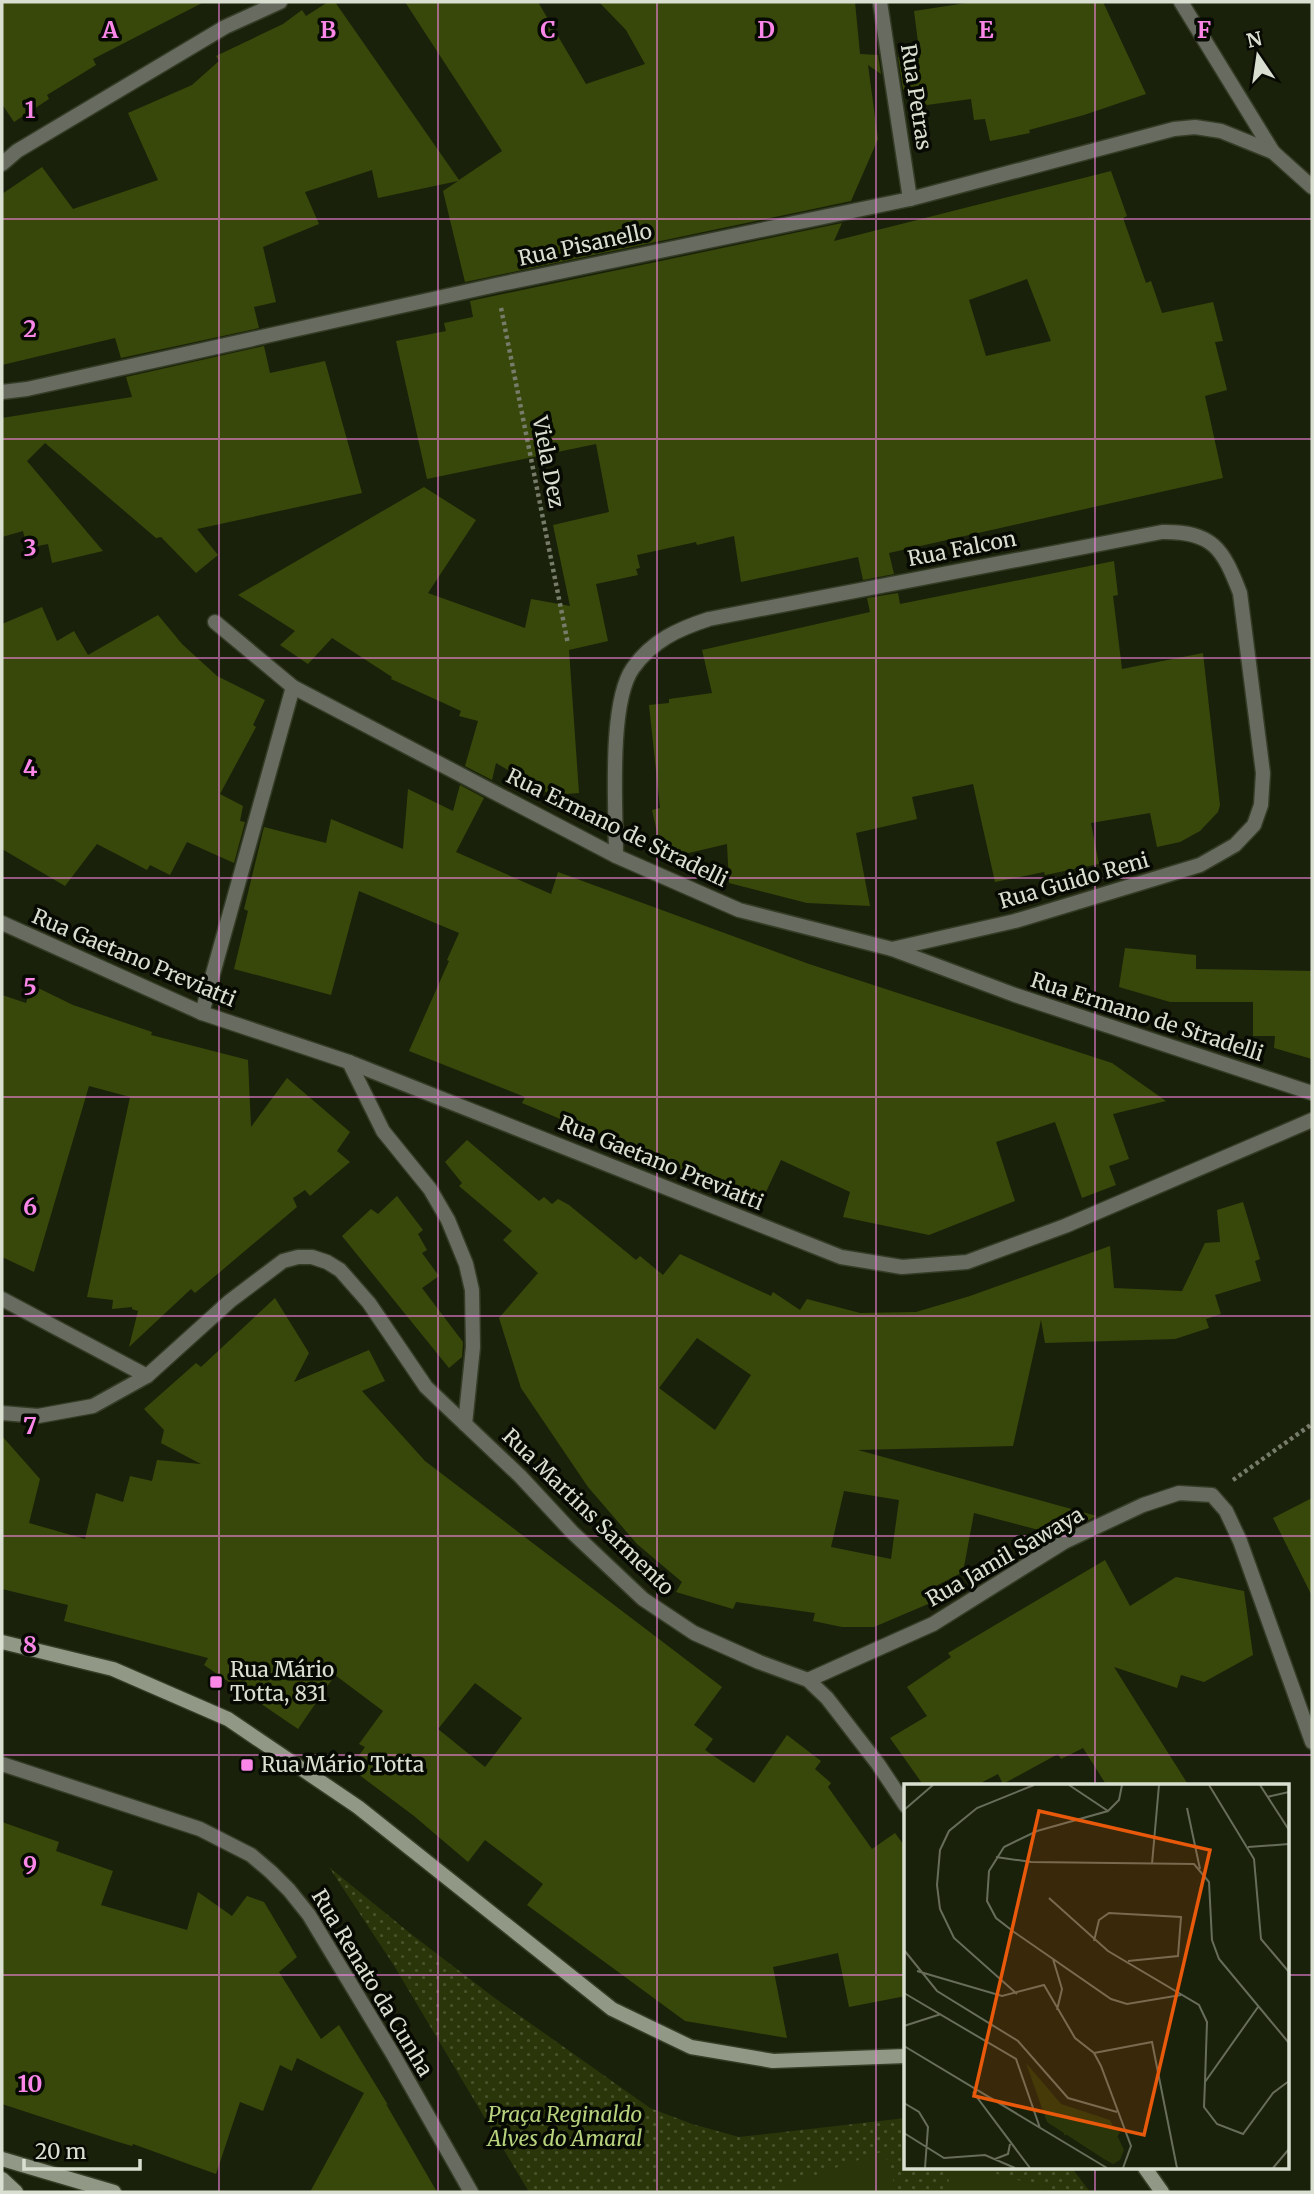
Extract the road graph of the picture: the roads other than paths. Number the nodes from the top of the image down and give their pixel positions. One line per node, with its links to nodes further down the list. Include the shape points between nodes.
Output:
1 (280, 2): 5 (street, via 225,27)
2 (880, 2): 7 (street, Rua Petras)
3 (1181, 2): 4 (street)
4 (1273, 152): 6 (street); 7 (street, Rua Pisanello, via 1221,131 1174,129)
5 (2, 163)
6 (1312, 187)
7 (910, 199): 8 (street, Rua Pisanello)
8 (2, 392)
9 (215, 622): 10 (street, Rua Ermano de Stradelli)
10 (293, 687): 12 (street, Rua Ermano de Stradelli); 15 (street)
11 (1254, 825): 12 (street, Rua Falcon, via 1263,773 1240,593 1230,567 1210,540 1187,531 1162,532 709,619 677,629 632,669 621,697); 14 (street, Rua Guido Reni, via 1235,845 1200,865 1015,921)
12 (615, 856): 14 (street, Rua Ermano de Stradelli, via 739,910)
13 (2, 923): 15 (street, Rua Gaetano Previatti)
14 (892, 949): 17 (street, Rua Ermano de Stradelli, via 1015,995)
15 (202, 1013): 16 (street, Rua Gaetano Previatti)
16 (349, 1062): 18 (street, Rua Gaetano Previatti, via 841,1256 902,1267 967,1262 1065,1226); 22 (street, via 383,1131 430,1189 448,1220 466,1264 474,1347)
17 (1312, 1093)
18 (1312, 1120)
19 (2, 1299): 20 (street)
20 (147, 1376): 21 (street, Rua Martins Sarmento, via 93,1406 38,1416); 22 (street, Rua Martins Sarmento, via 262,1275 283,1261 312,1256 347,1278 426,1387)
21 (2, 1413)
22 (465, 1424): 24 (street, Rua Martins Sarmento, via 643,1599 694,1633)
23 (2, 1642): 28 (street, via 113,1669 228,1719 358,1807 612,2009 691,2047 773,2061)
24 (808, 1680): 25 (street, Rua Jamil Sawaya, via 933,1623 1064,1542 1143,1505 1179,1493 1212,1495 1226,1511 1240,1541); 27 (street, Rua Martins Sarmento, via 878,1763)
25 (1312, 1742)
26 (2, 1764): 34 (street, Rua Renato da Cunha, via 201,1829 251,1854 271,1871 309,1915)
27 (904, 1803)
28 (904, 2056)
29 (2, 2159): 33 (street)
30 (1146, 2170): 35 (street)
31 (2, 2179): 32 (street)
32 (16, 2192)
33 (114, 2192)
34 (471, 2192)
35 (1162, 2192)

